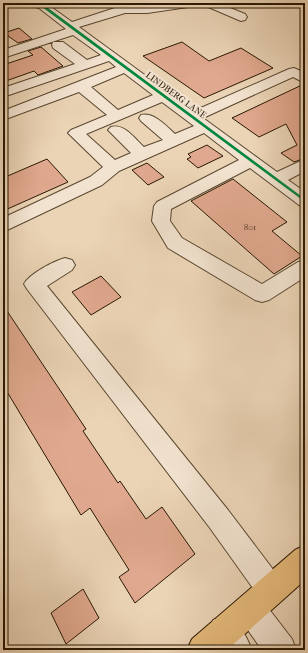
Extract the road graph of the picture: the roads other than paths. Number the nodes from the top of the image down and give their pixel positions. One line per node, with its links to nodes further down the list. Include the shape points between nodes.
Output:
1 (193, 3): 6 (street, via 124,9)
2 (196, 3): 5 (street, via 208,3)
3 (3, 4): 4 (street)
4 (37, 4): 6 (street, LINDBERG LANE)
5 (241, 17)
6 (72, 28): 8 (street); 9 (street, LINDBERG LANE)
7 (58, 45): 10 (street)
8 (3, 54)
9 (109, 57): 10 (street); 11 (street, LINDBERG LANE)
10 (85, 65): 14 (street)
11 (125, 68): 13 (street); 15 (street, LINDBERG LANE)
12 (305, 79): 18 (street, via 294,72)
13 (81, 86): 16 (street); 19 (street)
14 (3, 93)
15 (163, 96): 18 (street, LINDBERG LANE); 19 (street)
16 (3, 116)
17 (146, 118): 20 (street)
18 (198, 122): 20 (street); 22 (street, LINDBERG LANE)
19 (116, 123): 21 (street); 24 (street, via 76,133)
20 (173, 140): 21 (street)
21 (142, 154): 24 (street)
22 (251, 161): 25 (street, LINDBERG LANE); 29 (street, via 163,206 161,221 176,243 262,294)
23 (305, 164): 25 (street)
24 (113, 167): 27 (street, via 96,181)
25 (276, 179): 26 (street, LINDBERG LANE)
26 (305, 200)
27 (3, 226)
28 (65, 265): 31 (street, via 34,284 219,519)
29 (305, 267)
30 (305, 560): 31 (main road)
31 (261, 599): 32 (main road); 33 (street)
32 (222, 644)
33 (281, 650)

